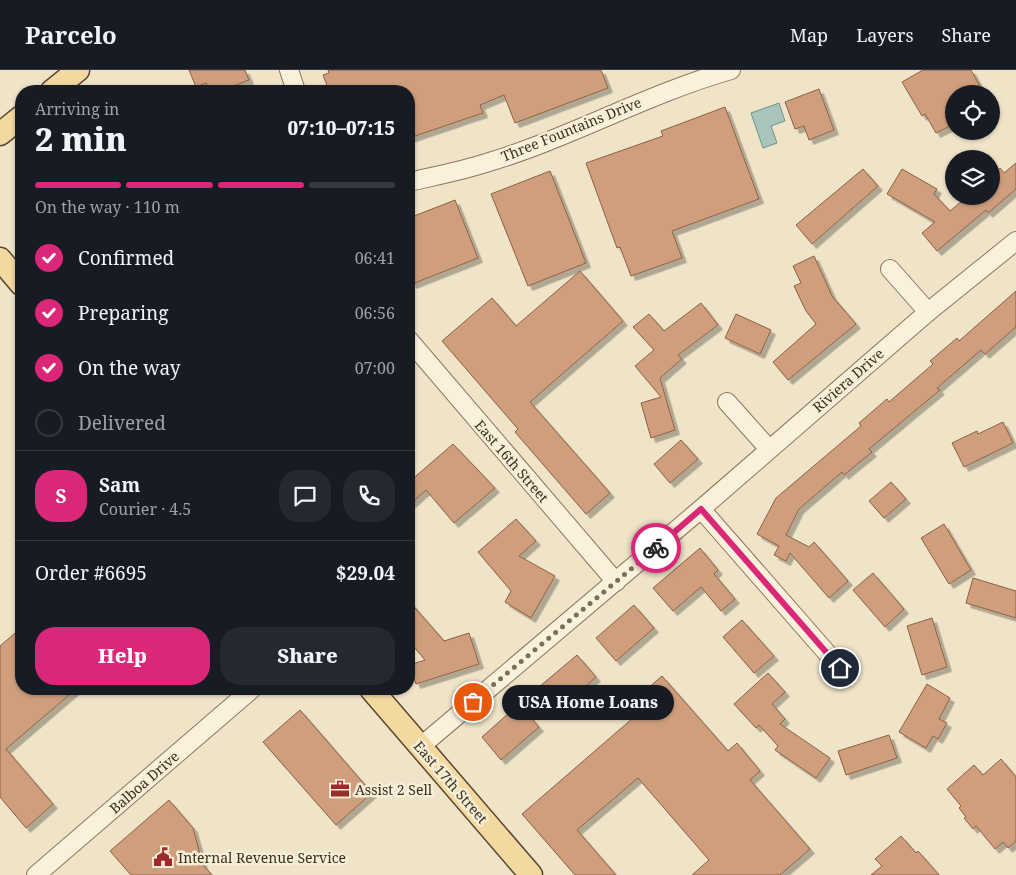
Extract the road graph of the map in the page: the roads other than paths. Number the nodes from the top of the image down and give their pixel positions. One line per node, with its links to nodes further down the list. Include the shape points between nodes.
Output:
1 (78, 70): 4 (main road)
2 (289, 70): 5 (street)
3 (732, 70): 8 (street, Three Fountains Drive, via 692,81 487,163)
4 (59, 85)
5 (294, 85)
6 (15, 122): 7 (main road)
7 (0, 134)
8 (415, 181)
9 (1016, 241): 13 (street, Riviera Drive)
10 (0, 259): 12 (main road)
11 (890, 269): 13 (street)
12 (15, 277)
13 (928, 312): 16 (street, Riviera Drive)
14 (415, 347): 18 (street, East 16th Street)
15 (727, 402): 16 (street)
16 (769, 449): 17 (street, Riviera Drive)
17 (701, 509): 18 (street, Riviera Drive); 19 (street)
18 (616, 582): 22 (street, Riviera Drive)
19 (840, 668)
20 (245, 695): 23 (street, Balboa Drive)
21 (376, 695): 22 (main road, East 17th Street)
22 (420, 747): 24 (main road, East 17th Street)
23 (36, 875)
24 (531, 875)

